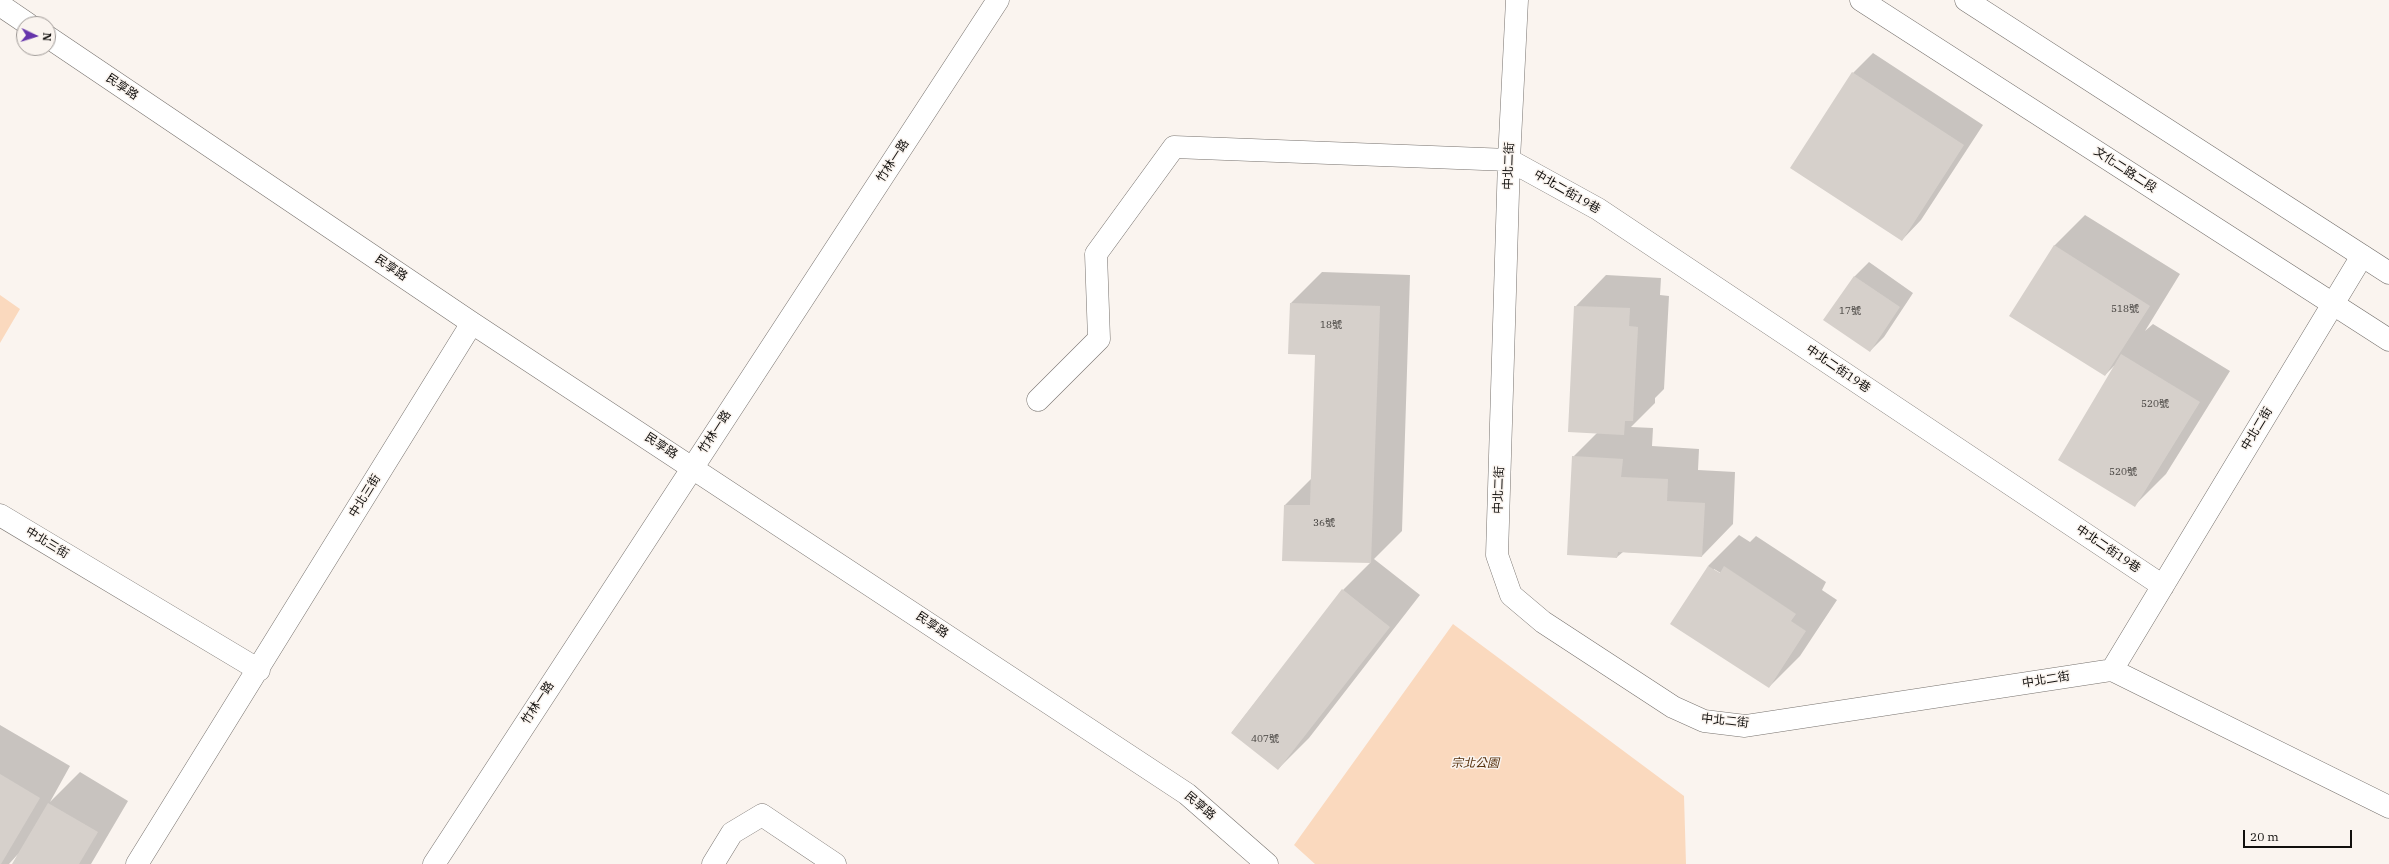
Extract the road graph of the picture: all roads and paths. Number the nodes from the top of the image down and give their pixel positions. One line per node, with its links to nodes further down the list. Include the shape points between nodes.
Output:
1 (998, 0): 15 (street, 竹林一路)
2 (1517, 0): 8 (street, 中北二街)
3 (1861, 0): 11 (street, 文化二路二段)
4 (1966, 0): 9 (street)
5 (0, 5): 6 (street)
6 (16, 16)
7 (56, 42): 12 (street, 民享路)
8 (1509, 160): 14 (street, via 1174,147 1096,254 1099,339); 17 (street, 中北二街19巷, via 1598,209); 19 (street, 中北二街, via 1497,555 1511,595 1543,622 1666,703 1704,721 1745,726)
9 (2362, 256): 10 (street); 11 (street, 中北二街)
10 (2389, 273)
11 (2332, 304): 13 (street, 文化二路二段); 17 (street, 中北二街)
12 (472, 323): 15 (street, 民享路); 18 (street, 中北三街)
13 (2389, 340)
14 (1038, 400)
15 (692, 466): 22 (street, 竹林一路); 25 (street, 民享路, via 1187,794)
16 (0, 515): 18 (street, 中北三街)
17 (2163, 586): 19 (street, 中北二街)
18 (258, 670): 21 (street, 中北三街)
19 (2112, 670): 20 (street)
20 (2389, 807)
21 (137, 864)
22 (434, 864)
23 (713, 864): 24 (street, via 732,833 762,815)
24 (835, 864)
25 (1268, 864)

